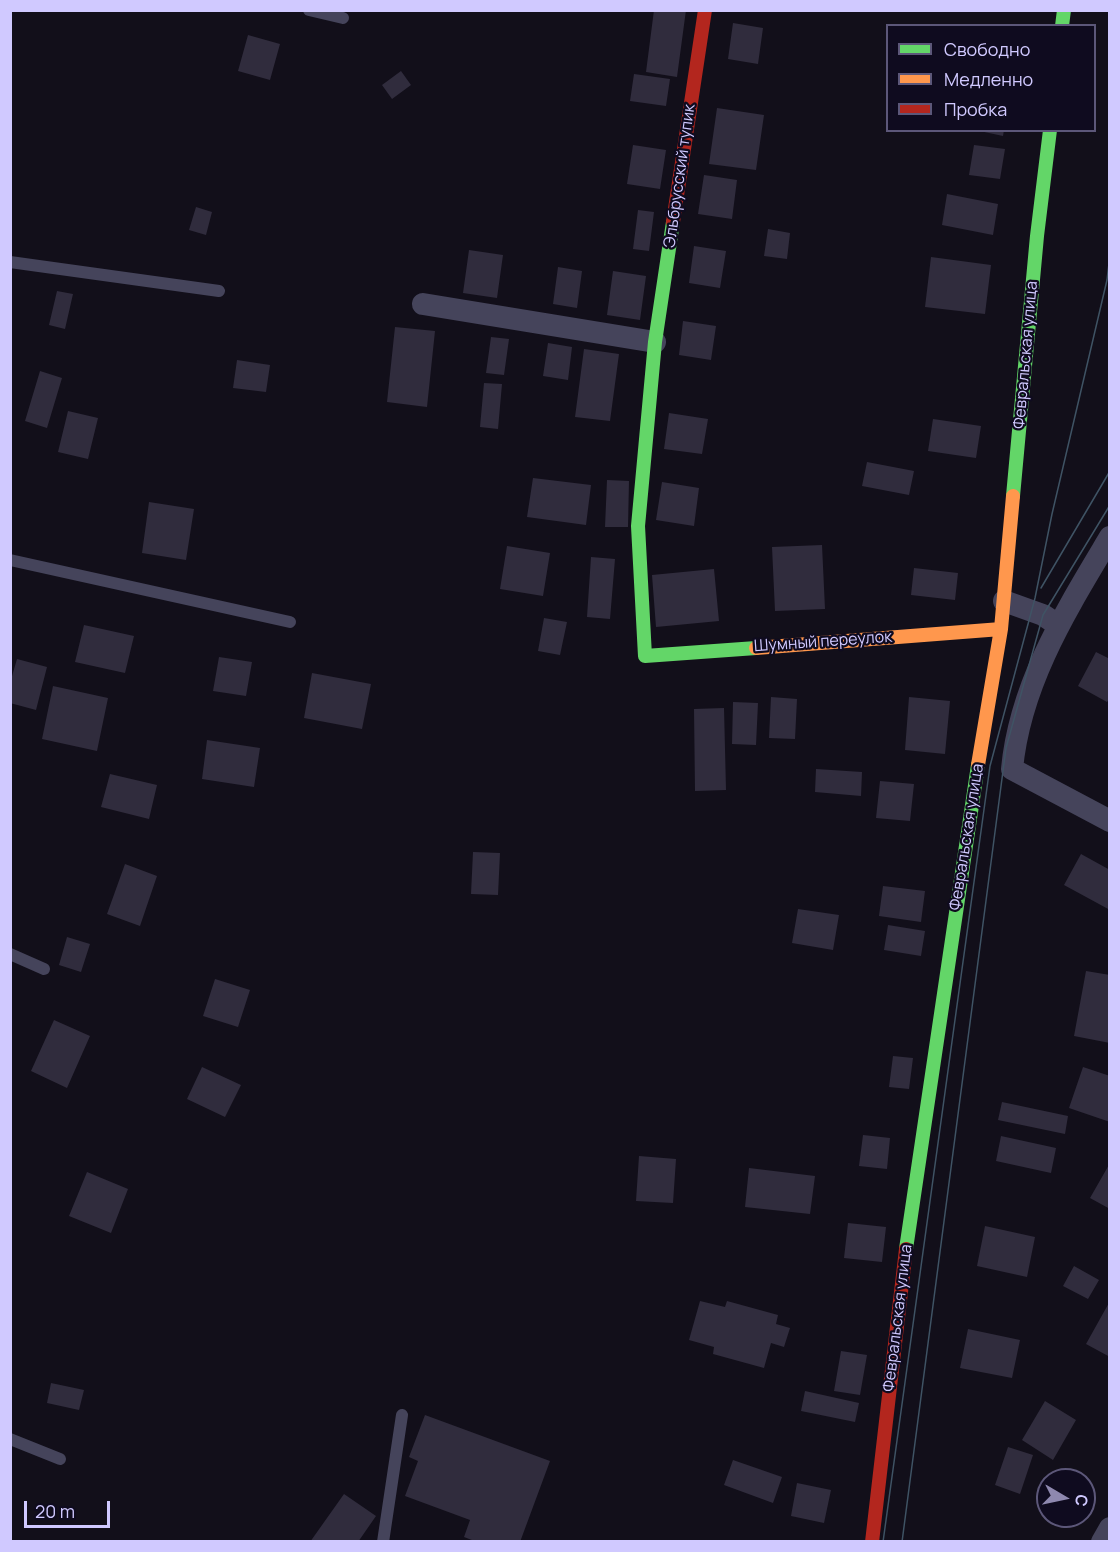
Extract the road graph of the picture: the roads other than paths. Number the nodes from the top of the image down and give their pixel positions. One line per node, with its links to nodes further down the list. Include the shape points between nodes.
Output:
1 (309, 10): 3 (lane)
2 (705, 10): 8 (street, Эльбрусский тупик)
3 (343, 18)
4 (1050, 132): 11 (street, Февральская улица)
5 (10, 262): 6 (lane)
6 (219, 291)
7 (423, 304): 8 (street)
8 (655, 342): 15 (street, Эльбрусский тупик, via 638,526)
9 (1110, 537): 13 (street, Февральская улица)
10 (10, 560): 12 (lane)
11 (1004, 601): 13 (street, via 1043,615); 14 (street, Февральская улица)
12 (290, 622)
13 (1058, 625): 16 (street, Февральская улица, via 1015,741 1012,769)
14 (1001, 629): 15 (street, Шумный переулок); 24 (street, Февральская улица, via 974,784 905,1259)
15 (645, 656)
16 (1110, 821)
17 (10, 954): 18 (lane)
18 (44, 969)
19 (402, 1415): 23 (lane)
20 (10, 1439): 21 (lane)
21 (60, 1459)
22 (1110, 1528): 25 (street)
23 (383, 1542)
24 (872, 1542)
25 (1102, 1542)

